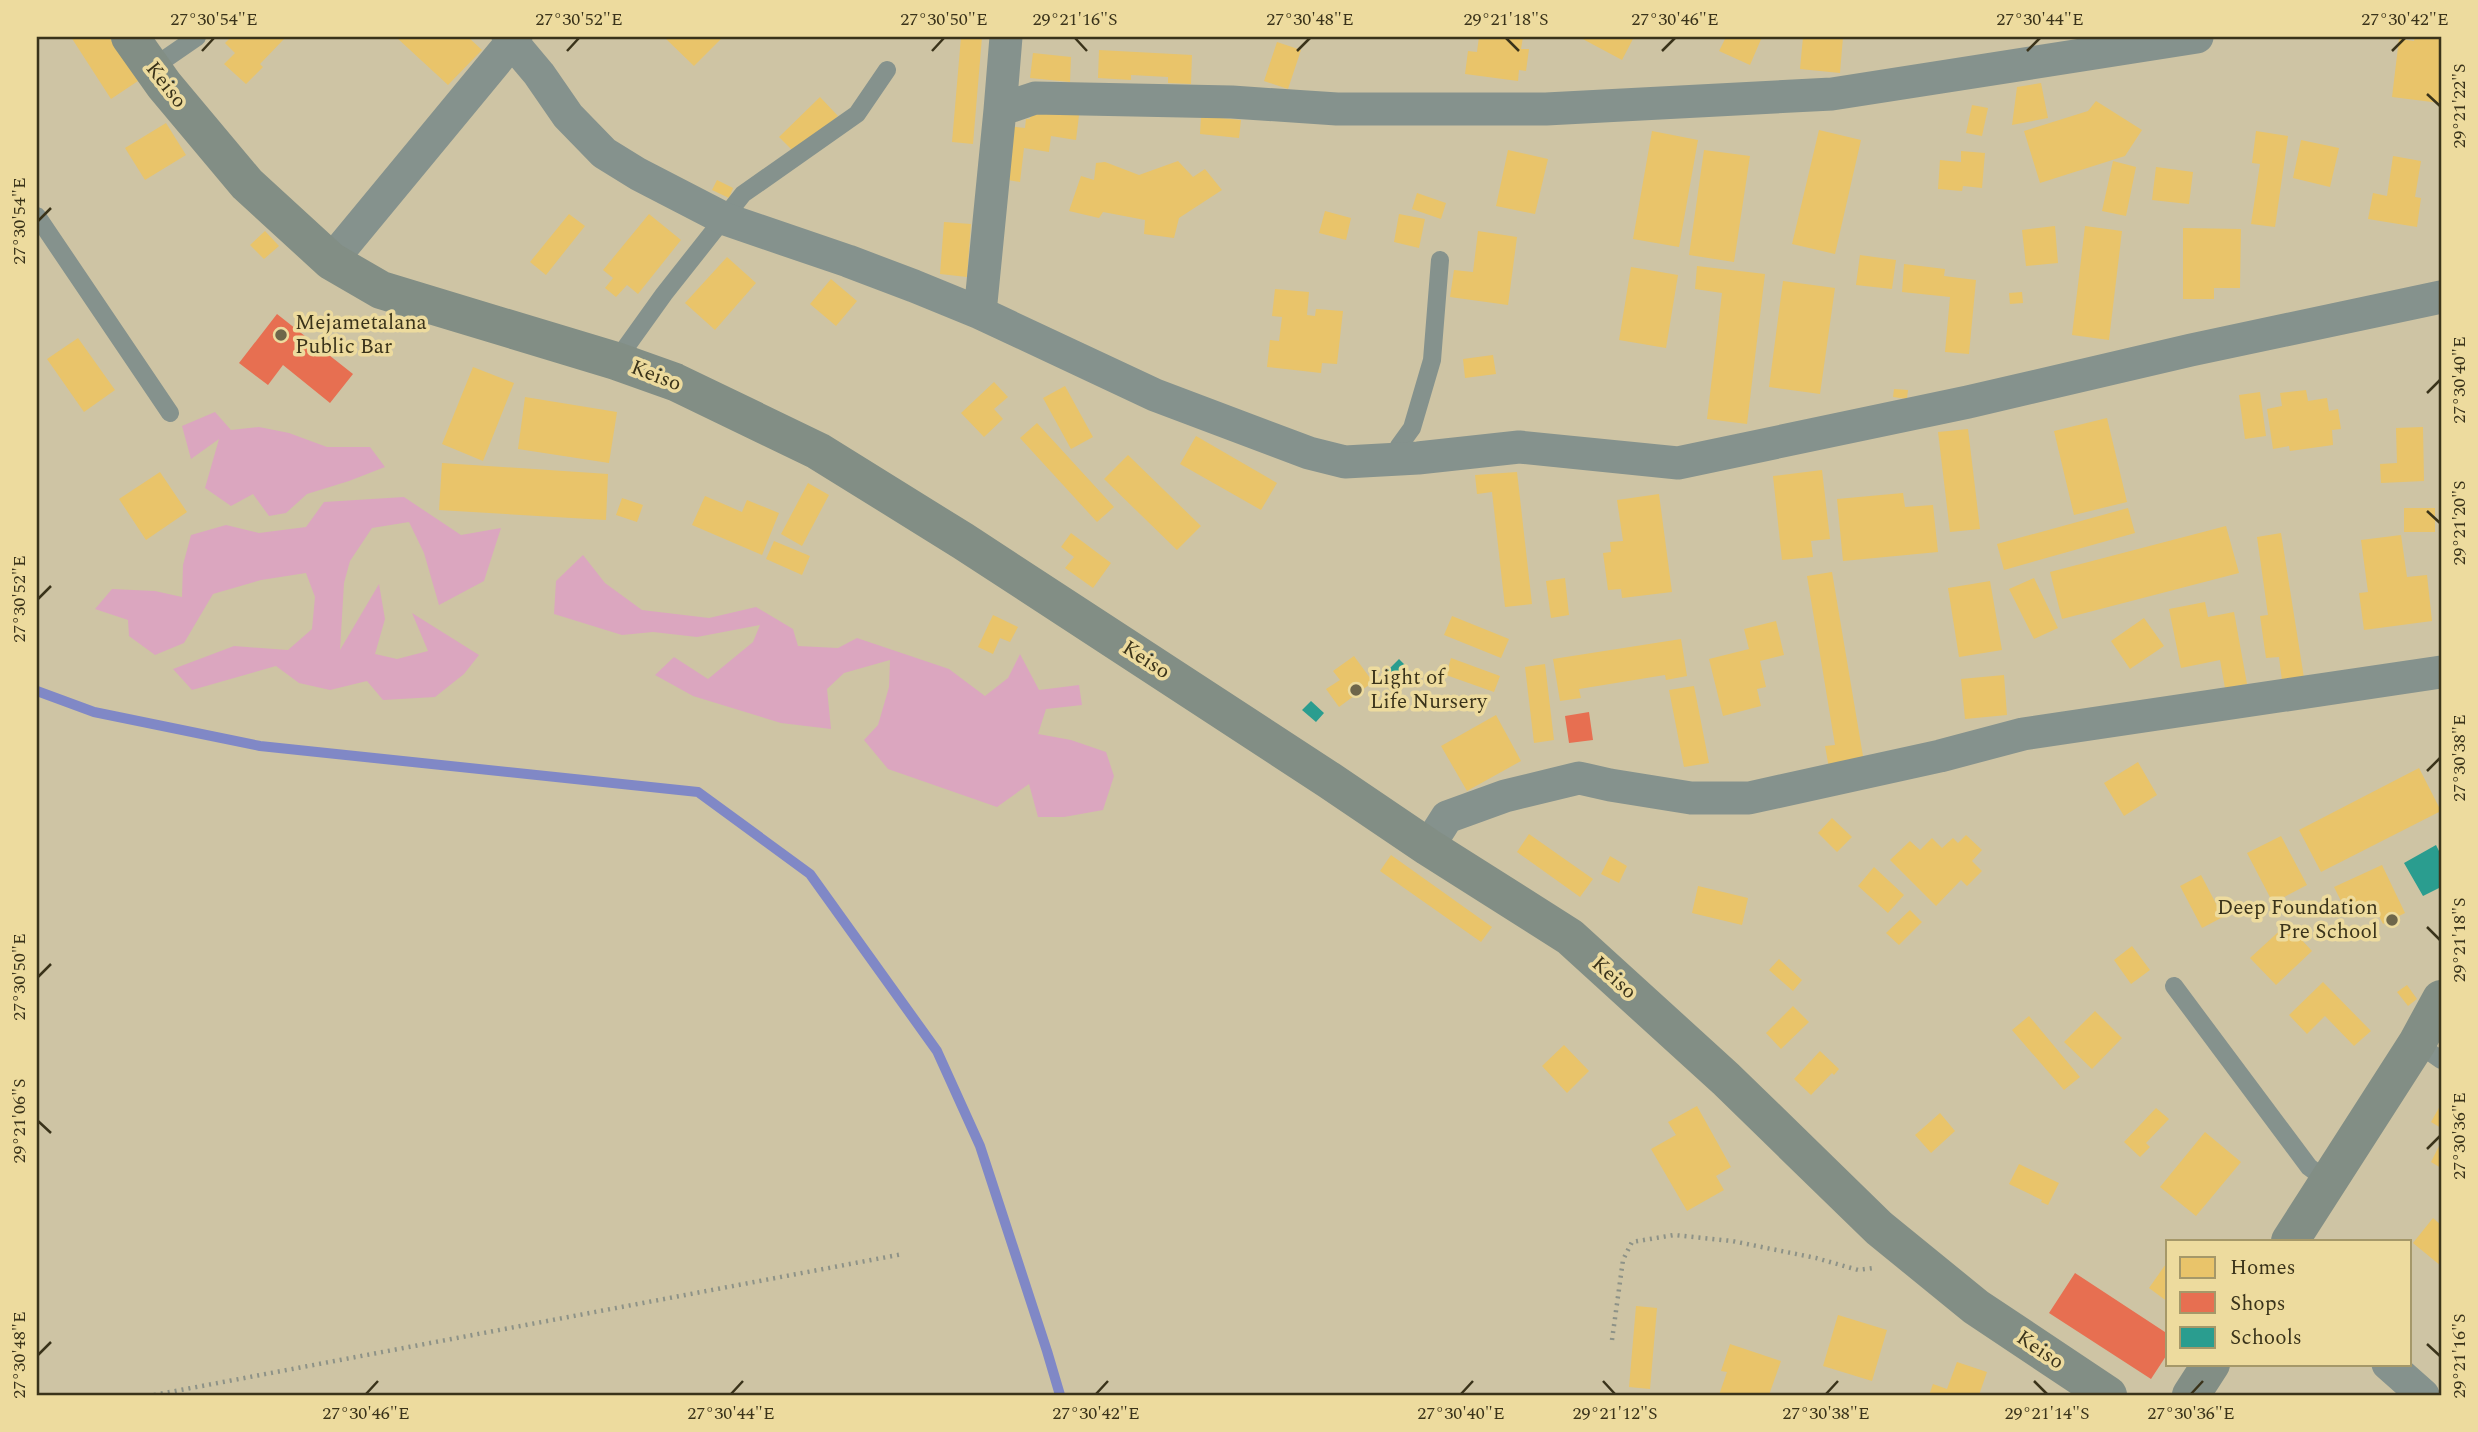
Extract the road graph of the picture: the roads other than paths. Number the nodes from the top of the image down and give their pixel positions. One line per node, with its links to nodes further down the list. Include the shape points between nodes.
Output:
1 (130, 37): 6 (street, Keiso)
2 (197, 37): 6 (lane)
3 (1006, 37): 8 (street)
4 (2196, 37): 8 (street, via 1832,94 1546,109 1035,98)
5 (512, 38): 10 (street, via 568,116 604,153); 12 (street)
6 (152, 68): 12 (street, Keiso, via 247,184)
7 (887, 70): 10 (lane, via 857,114 743,194)
8 (1000, 110): 14 (street)
9 (37, 216): 16 (lane)
10 (725, 219): 14 (street); 15 (lane)
11 (1440, 260): 17 (lane, via 1432,360 1412,428)
12 (331, 261): 15 (street, Keiso, via 382,290)
13 (2441, 297): 17 (street, via 1678,463 1519,447)
14 (980, 313): 17 (street, via 1155,395 1308,453 1345,462)
15 (616, 361): 19 (street, Keiso, via 675,382 818,451)
16 (170, 413)
17 (1394, 460)
18 (2441, 672): 19 (street, via 2023,734 1749,798 1691,798 1579,778 1505,796 1447,817)
19 (1428, 847): 27 (street, Keiso, via 1570,937 1891,1238 1976,1307)
20 (2174, 986): 23 (lane, via 2309,1167)
21 (2441, 999): 22 (street)
22 (2429, 1052): 23 (street)
23 (2329, 1182): 24 (street)
24 (2291, 1240)
25 (2210, 1366): 28 (street)
26 (2390, 1366): 29 (street)
27 (2108, 1395)
28 (2191, 1395)
29 (2423, 1395)

